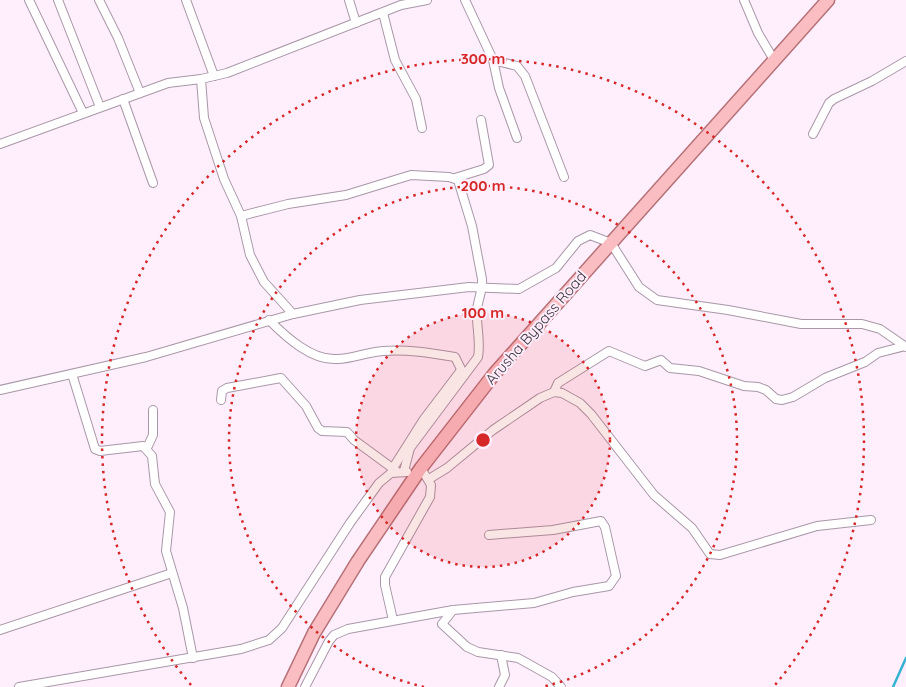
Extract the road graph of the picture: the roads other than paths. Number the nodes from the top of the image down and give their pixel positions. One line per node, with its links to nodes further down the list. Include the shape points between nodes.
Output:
1 (29, 0): 21 (street)
2 (58, 0): 20 (street)
3 (98, 0): 18 (street, via 118,38)
4 (186, 0): 16 (street)
5 (349, 0): 12 (street)
6 (427, 0): 10 (street)
7 (464, 0): 13 (street)
8 (744, 0): 14 (street)
9 (828, 0): 14 (main road, Arusha Bypass Road)
10 (407, 1): 11 (street)
11 (383, 13): 12 (street); 23 (street, via 395,60 416,100)
12 (356, 23): 16 (street)
13 (493, 60): 25 (street); 27 (street, via 517,66 525,76)
14 (774, 60): 31 (main road, Arusha Bypass Road)
15 (906, 61): 24 (street, via 834,99)
16 (214, 76): 17 (street)
17 (201, 79): 18 (street, via 175,81); 30 (street, via 204,118 224,179)
18 (140, 93): 19 (street)
19 (123, 100): 20 (street); 29 (street)
20 (100, 106): 21 (street)
21 (83, 113): 26 (street)
22 (481, 120): 28 (street, via 489,166)
23 (422, 128)
24 (813, 134)
25 (517, 138)
26 (0, 144)
27 (564, 177)
28 (455, 178): 30 (street, via 411,175 346,195 288,204); 32 (street, via 460,183 472,226)
29 (153, 183)
30 (241, 216): 33 (street, via 257,270)
31 (611, 243): 32 (street, via 587,236 574,245 556,268 525,287); 35 (street, via 639,287 657,300 801,324 862,324 880,329); 42 (main road, Arusha Bypass Road)
32 (483, 287): 33 (street, via 398,294); 42 (street, via 477,310 478,357 410,448)
33 (293, 314): 34 (street)
34 (270, 320): 36 (street, via 146,357); 42 (street, via 290,340 326,358 342,359 405,350 458,361 459,373 419,426)
35 (905, 346): 38 (street, via 878,353 865,362 812,384 794,397 782,400 758,387 744,386 699,371 670,368 661,360 645,366 609,351 558,383)
36 (72, 374): 37 (street); 41 (street, via 95,449)
37 (0, 390)
38 (554, 392): 43 (street, via 493,430); 44 (street, via 570,396 591,414 654,495 692,528 710,554 720,555 817,526)
39 (221, 400): 42 (street, via 222,391 227,388 281,378 306,406 322,431 347,432 354,440)
40 (153, 410): 41 (street, via 153,436)
41 (147, 448): 46 (street, via 152,456 157,490 170,512 166,551)
42 (406, 471): 43 (street); 51 (street, via 387,476 379,483 276,635 251,647); 53 (main road, Arusha Bypass Road, via 358,561 314,633)
43 (429, 479): 48 (street, via 430,497 385,577)
44 (870, 520)
45 (489, 535): 47 (street, via 553,530 600,521 605,527 616,576 609,586 534,603)
46 (172, 572): 49 (street); 51 (street)
47 (452, 610): 48 (street); 50 (street, via 442,624 457,640 478,652)
48 (393, 620): 54 (street, via 348,629 334,636)
49 (0, 630)
50 (501, 654): 55 (street, via 505,675); 56 (street, via 518,658 540,670)
51 (193, 658): 52 (street)
52 (19, 687)
53 (288, 687)
54 (305, 687)
55 (499, 687)
56 (561, 687)

